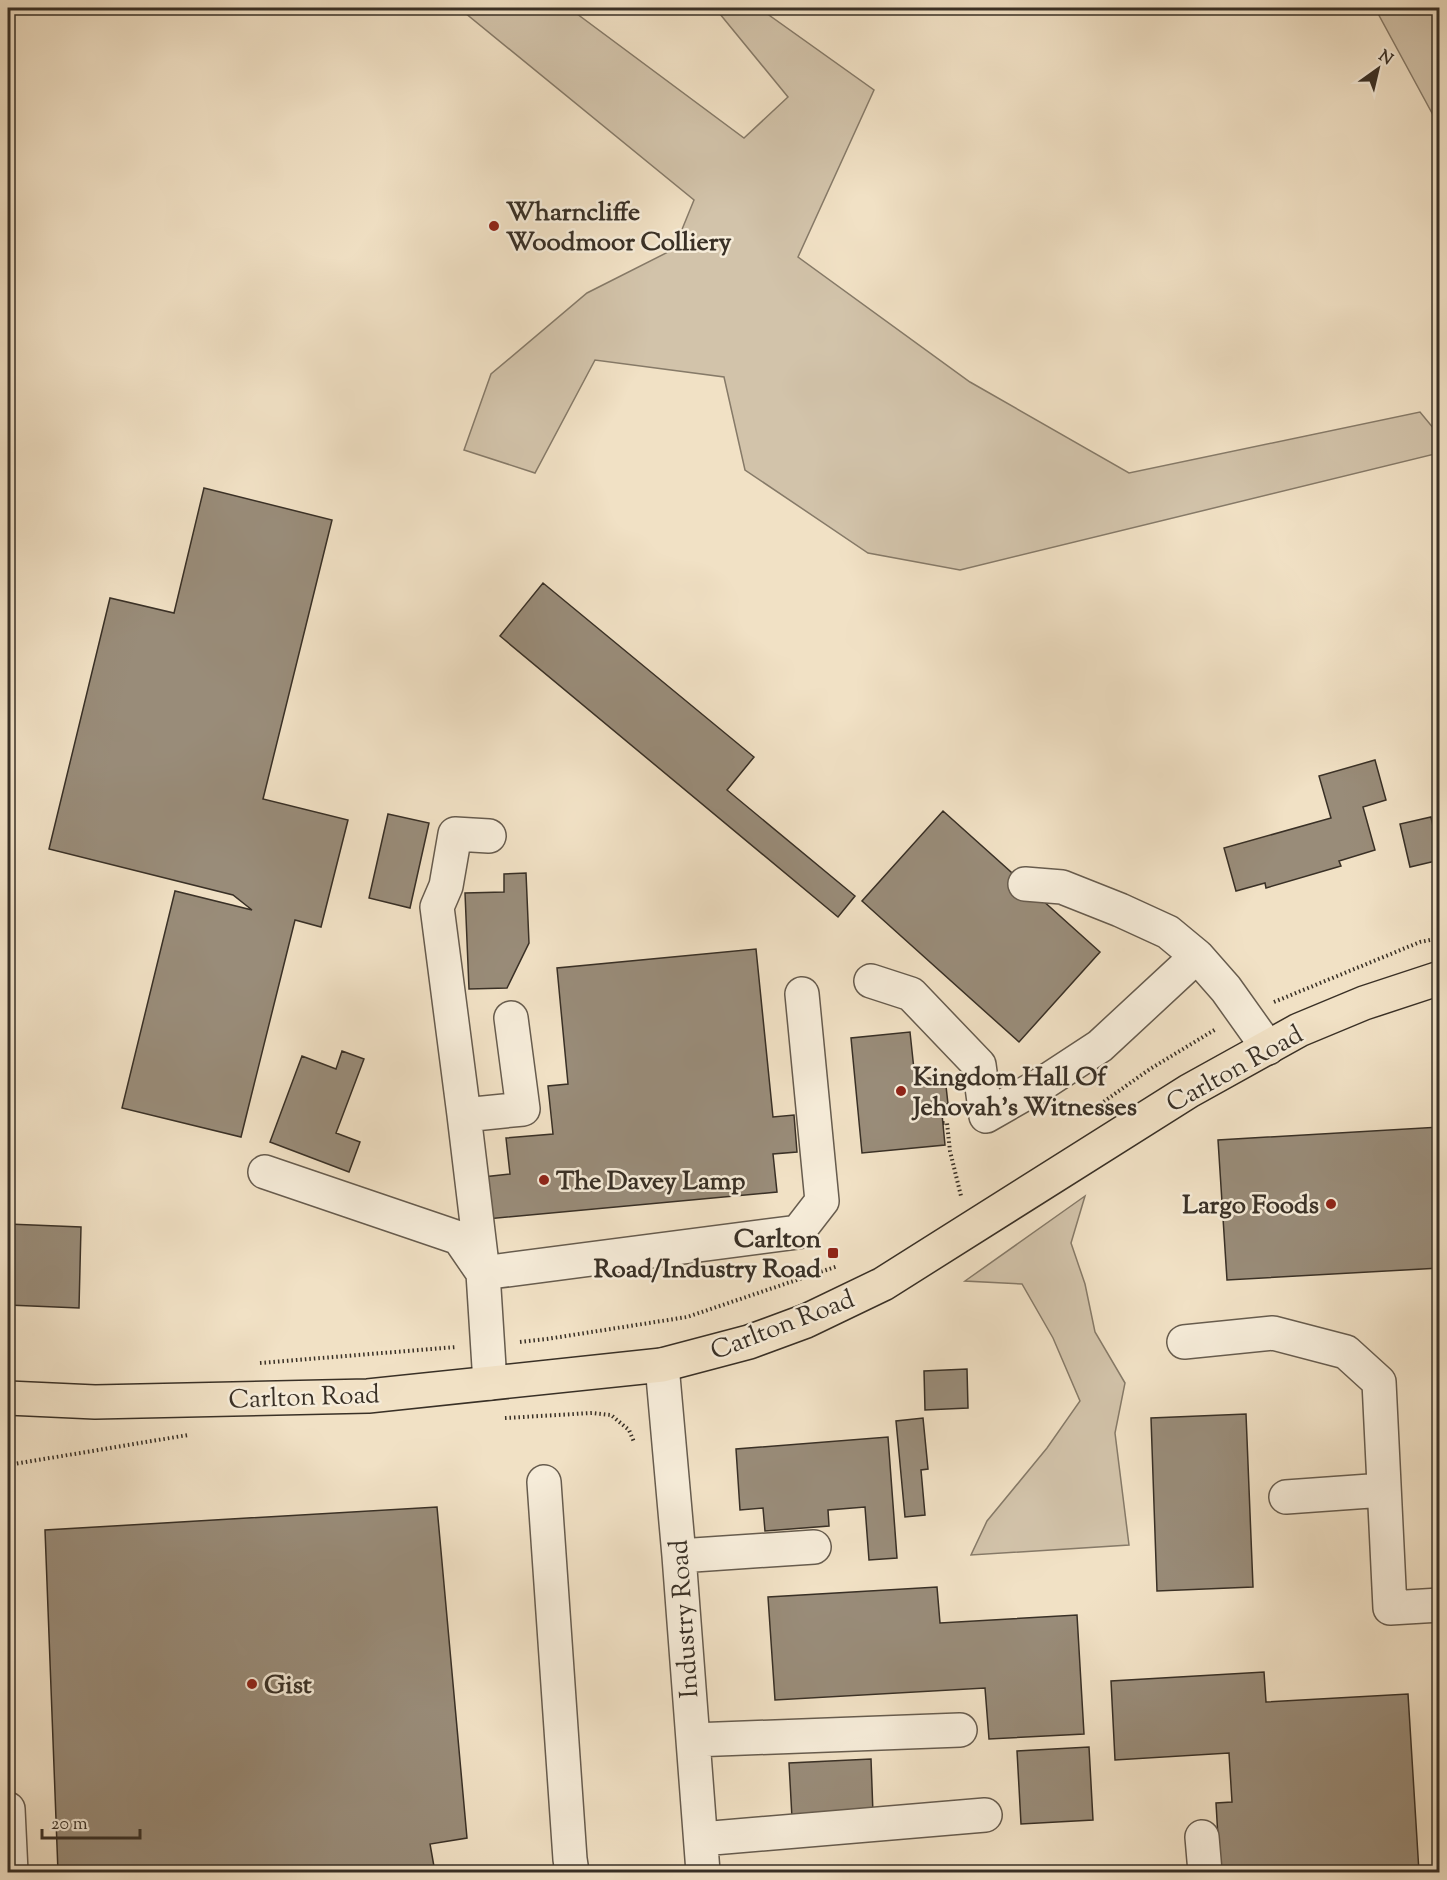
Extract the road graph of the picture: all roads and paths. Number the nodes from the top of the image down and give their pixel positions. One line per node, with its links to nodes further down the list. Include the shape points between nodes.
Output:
1 (489, 836): 9 (street, via 455,834 447,886 437,907)
2 (1025, 884): 3 (street, via 1062,887 1120,910 1168,932)
3 (1197, 956): 5 (street, via 1100,1046 986,1116 979,1065 911,994); 8 (street)
4 (1440, 978): 8 (main road, Carlton Road, via 1299,1030)
5 (871, 981)
6 (802, 994): 13 (street, via 822,1201 798,1232)
7 (511, 1018): 9 (street, via 523,1109)
8 (1268, 1047): 12 (main road, Carlton Road, via 1189,1091)
9 (464, 1115): 13 (street)
10 (943, 1123): 12 (path, via 947,1123 950,1151)
11 (265, 1172): 13 (street, via 459,1238)
12 (970, 1229): 15 (main road, Carlton Road, via 883,1284 806,1321 749,1342)
13 (483, 1273): 16 (street)
14 (1184, 1342): 24 (street, via 1274,1333 1346,1352 1379,1382)
15 (662, 1365): 16 (main road, Carlton Road); 27 (street, Industry Road)
16 (490, 1383): 17 (main road, Carlton Road, via 368,1396 95,1402)
17 (8, 1398)
18 (496, 1418): 21 (path, via 610,1415 629,1430)
19 (22, 1430): 22 (path, via 11,1430)
20 (174, 1431): 22 (path, via 198,1432)
21 (637, 1451)
22 (8, 1466)
23 (544, 1482): 36 (street)
24 (1384, 1490): 25 (street); 28 (street, via 1390,1608)
25 (1286, 1497)
26 (814, 1547): 27 (street)
27 (679, 1556): 30 (street, Industry Road)
28 (1440, 1605)
29 (960, 1730): 30 (street)
30 (693, 1740): 34 (street, Industry Road)
31 (8, 1809): 35 (street)
32 (985, 1815): 34 (street)
33 (1202, 1838): 38 (street)
34 (700, 1839): 37 (street, Industry Road)
35 (11, 1872)
36 (572, 1872)
37 (703, 1872)
38 (1204, 1872)

